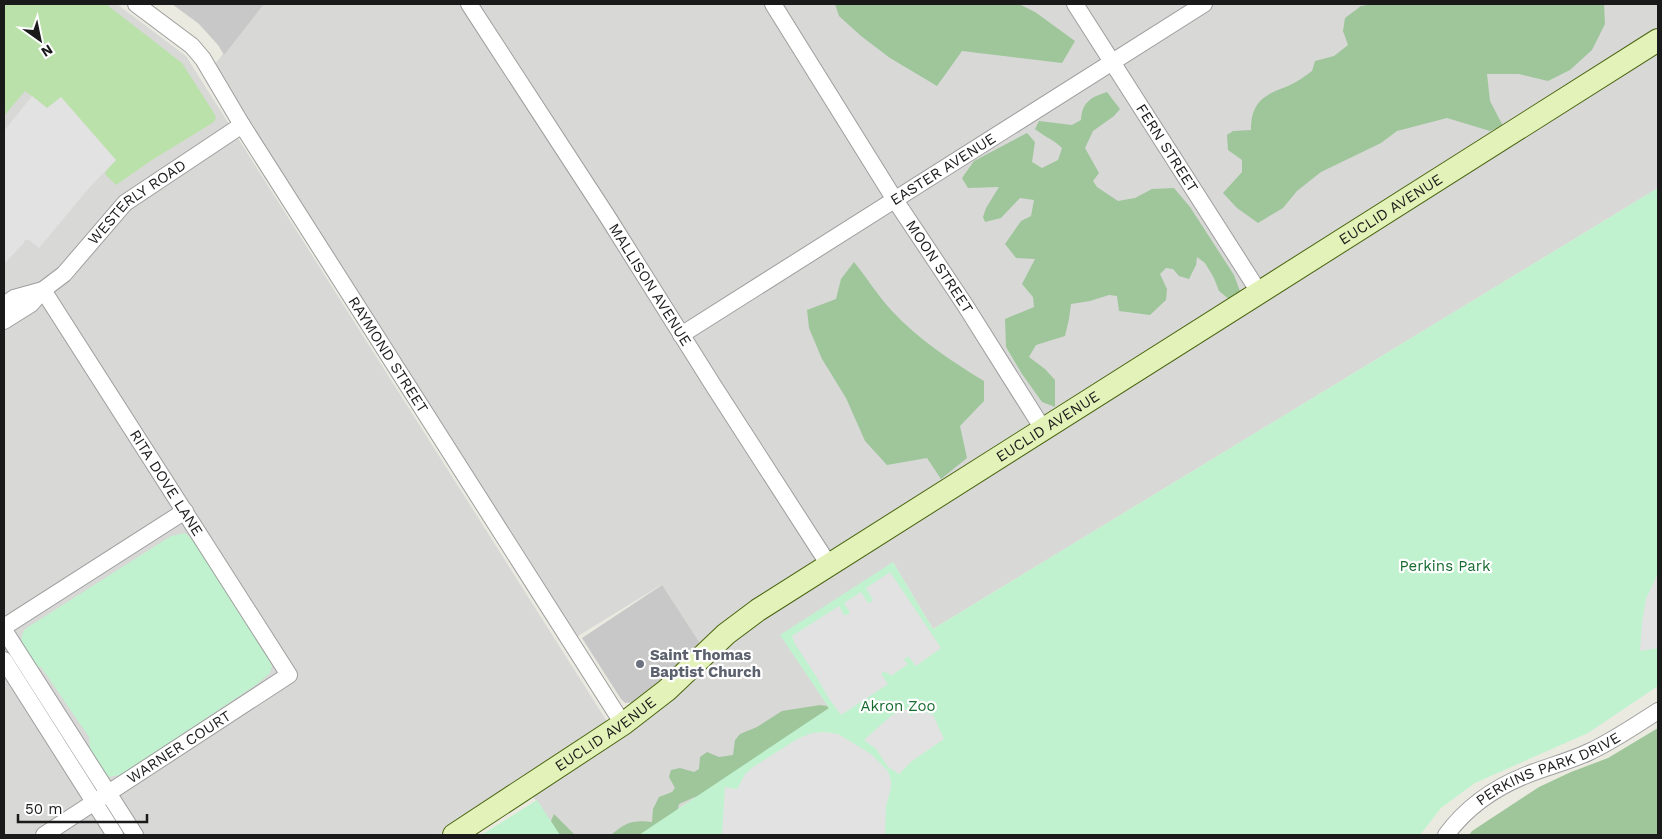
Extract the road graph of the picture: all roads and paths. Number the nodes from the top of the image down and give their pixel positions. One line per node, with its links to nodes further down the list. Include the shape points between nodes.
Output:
1 (136, 4): 8 (street, RAYMOND STREET, via 192,46)
2 (469, 4): 14 (street, MALLISON AVENUE)
3 (775, 4): 9 (street, MOON STREET)
4 (1074, 4): 7 (street, FERN STREET)
5 (1204, 4): 7 (street, EASTER AVENUE)
6 (1658, 40): 11 (street, EUCLID AVENUE)
7 (1111, 62): 9 (street, EASTER AVENUE); 11 (street, FERN STREET)
8 (242, 125): 10 (street, WESTERLY ROAD, via 125,203 64,274); 22 (street, RAYMOND STREET)
9 (895, 200): 14 (street, EASTER AVENUE); 15 (street, MOON STREET)
10 (43, 290): 12 (street, WESTERLY ROAD, via 14,298); 13 (street, WESTERLY ROAD, via 31,304); 16 (street, RITA DOVE LANE)
11 (1259, 292): 15 (street, EUCLID AVENUE)
12 (4, 305)
13 (4, 321)
14 (682, 335): 17 (street, MALLISON AVENUE)
15 (1043, 429): 17 (street, EUCLID AVENUE)
16 (185, 511): 18 (street); 20 (street, RITA DOVE LANE)
17 (829, 565): 22 (street, EUCLID AVENUE, via 726,634 667,690)
18 (4, 629): 23 (street)
19 (4, 660): 24 (street)
20 (289, 675): 23 (street, WARNER COURT)
21 (1658, 711): 29 (street, PERKINS PARK DRIVE, via 1589,752 1500,786 1458,819)
22 (623, 724): 28 (street, EUCLID AVENUE)
23 (108, 792): 24 (street, WARNER COURT); 27 (street)
24 (94, 802): 25 (street, WARNER COURT); 26 (street)
25 (44, 835)
26 (115, 835)
27 (135, 835)
28 (454, 835)
29 (1446, 835)

